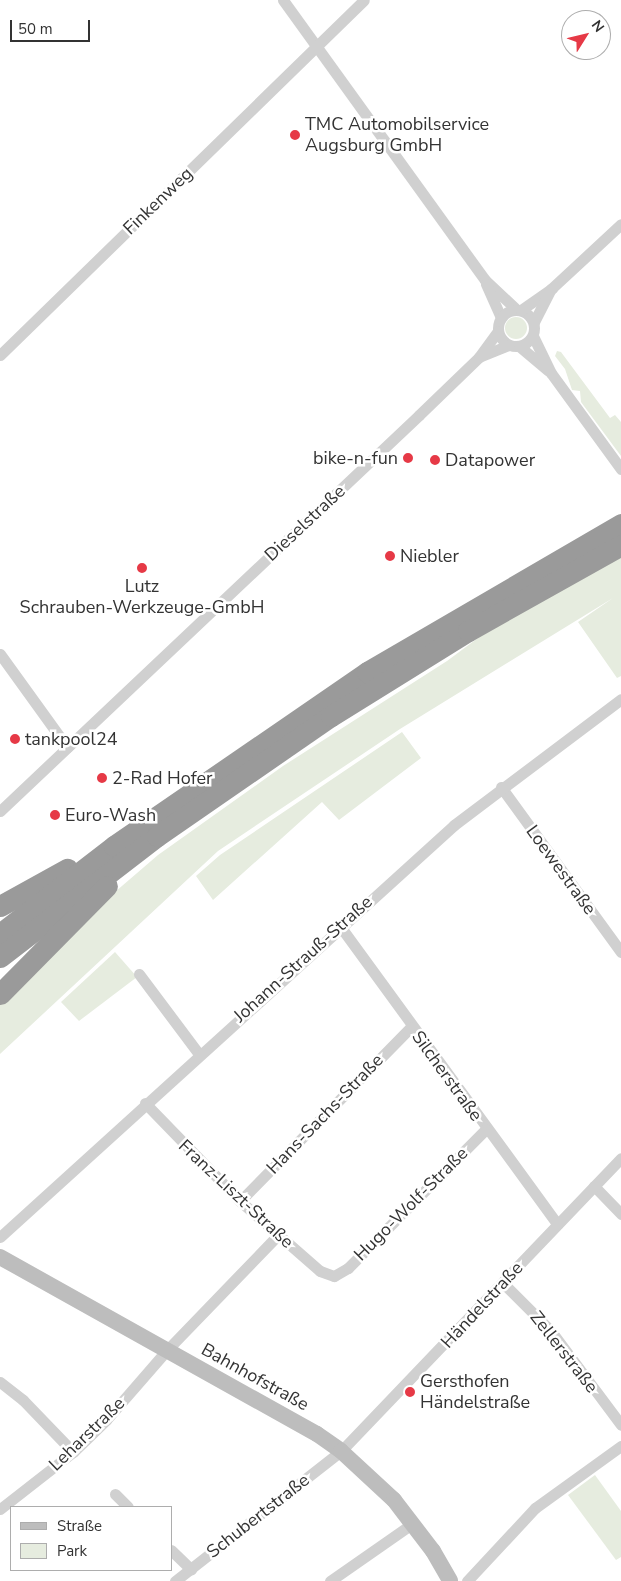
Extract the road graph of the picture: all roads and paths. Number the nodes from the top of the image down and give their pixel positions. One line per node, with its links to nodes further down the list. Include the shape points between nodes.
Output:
1 (283, 0): 3 (street)
2 (364, 0): 3 (street, Finkenweg)
3 (316, 46): 5 (street); 13 (street, Finkenweg)
4 (621, 224): 6 (street)
5 (485, 280): 7 (street); 8 (street)
6 (552, 288): 7 (street); 9 (street)
7 (519, 309): 8 (street); 9 (street)
8 (501, 318): 10 (street, Dieselstraße)
9 (534, 322): 11 (street)
10 (498, 331): 12 (street); 14 (street, Dieselstraße)
11 (533, 336): 12 (street, Dieselstraße); 15 (street)
12 (514, 346): 14 (street, Dieselstraße); 15 (street)
13 (0, 355)
14 (479, 357): 21 (street, Dieselstraße)
15 (551, 373): 16 (street)
16 (621, 469)
17 (621, 524): 25 (highway, via 366,672)
18 (621, 544): 24 (highway, via 468,630 384,682)
19 (0, 654): 21 (street)
20 (621, 699): 22 (street, Johann-Strauß-Straße)
21 (67, 747): 23 (street, Dieselstraße)
22 (501, 787): 27 (street, Johann-Strauß-Straße, via 467,813); 29 (street, Loewestraße)
23 (0, 811)
24 (157, 836): 30 (highway); 32 (highway)
25 (114, 846): 26 (highway); 28 (highway)
26 (0, 906)
27 (340, 926): 33 (street, Silcherstraße); 34 (street, Johann-Strauß-Straße)
28 (0, 934)
29 (621, 952)
30 (0, 957)
31 (139, 974): 34 (street)
32 (0, 994)
33 (411, 1027): 36 (street, Silcherstraße); 39 (street, Hans-Sachs-Straße)
34 (198, 1053): 35 (street, Johann-Strauß-Straße)
35 (145, 1102): 39 (street, Franz-Liszt-Straße); 43 (street, Johann-Strauß-Straße)
36 (486, 1129): 41 (street, Silcherstraße); 45 (street, Hugo-Wolf-Straße, via 348,1268)
37 (621, 1158): 38 (street, Händelstraße)
38 (594, 1186): 40 (street); 41 (street, Händelstraße)
39 (240, 1201): 42 (street, Franz-Liszt-Straße)
40 (621, 1214)
41 (557, 1224): 46 (street, Händelstraße)
42 (278, 1235): 45 (street, Franz-Liszt-Straße, via 322,1273); 47 (street, Leharstraße)
43 (0, 1237)
44 (0, 1257): 47 (main road, Bahnhofstraße)
45 (334, 1276)
46 (503, 1283): 49 (street, Zellerstraße, via 550,1331); 51 (street, Händelstraße)
47 (166, 1351): 51 (main road, Bahnhofstraße, via 317,1434); 52 (street, Leharstraße, via 108,1418)
48 (0, 1382): 52 (street, via 23,1400)
49 (621, 1425)
50 (621, 1446): 62 (street, via 534,1508)
51 (341, 1451): 56 (main road, Bahnhofstraße); 58 (street, Schubertstraße)
52 (73, 1452): 55 (street, Leharstraße)
53 (115, 1494): 54 (street)
54 (127, 1506)
55 (0, 1509)
56 (413, 1522): 60 (street); 61 (main road, Bahnhofstraße)
57 (172, 1551): 58 (street)
58 (190, 1570): 59 (street, Schubertstraße)
59 (175, 1581)
60 (330, 1581)
61 (450, 1581)
62 (467, 1581)

